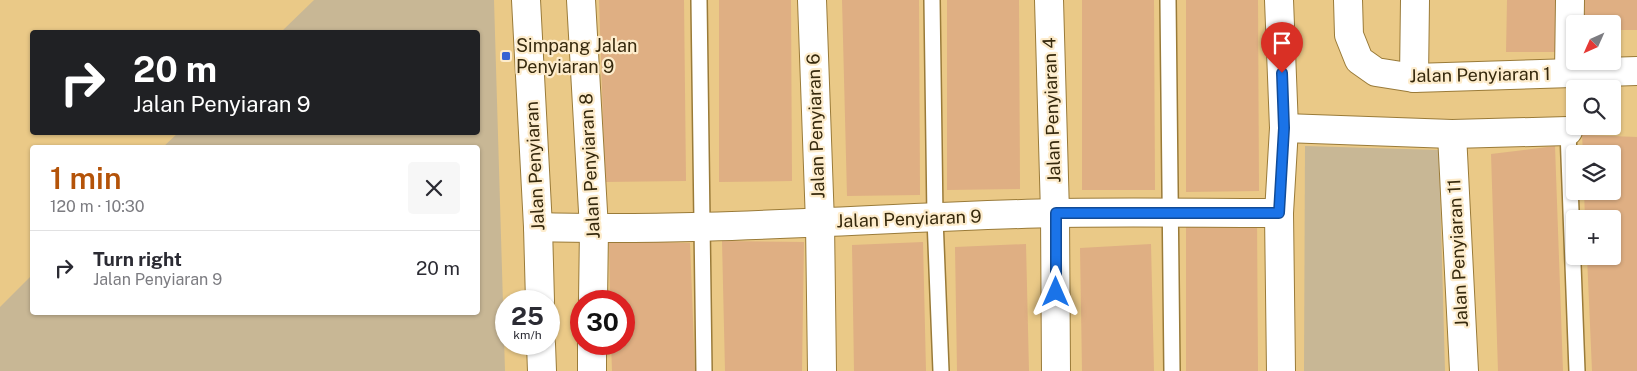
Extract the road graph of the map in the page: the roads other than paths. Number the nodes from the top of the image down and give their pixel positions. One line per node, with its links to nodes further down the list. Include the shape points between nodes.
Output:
1 (526, 0): 25 (street, Jalan Penyiaran)
2 (581, 0): 26 (street, Jalan Penyiaran 8)
3 (699, 0): 24 (lane)
4 (812, 0): 23 (street, Jalan Penyiaran 6)
5 (932, 0): 22 (lane)
6 (1049, 0): 19 (street, Jalan Penyiaran 4)
7 (1168, 0): 20 (lane)
8 (1279, 0): 15 (street)
9 (1348, 0): 14 (street, Jalan Penyiaran 1, via 1348,35 1359,60 1376,72)
10 (1415, 0): 14 (street)
11 (1570, 0): 13 (street)
12 (1637, 71): 13 (street, Jalan Penyiaran 1)
13 (1569, 73): 14 (street, Jalan Penyiaran 1)
14 (1414, 78)
15 (1284, 128): 17 (street); 21 (street)
16 (1566, 131): 17 (street)
17 (1452, 134): 39 (street, Jalan Penyiaran 11)
18 (1568, 135): 40 (lane)
19 (1056, 213): 20 (street, Jalan Penyiaran 9); 22 (street, Jalan Penyiaran 9); 36 (street, Jalan Penyiaran 4)
20 (1171, 213): 21 (street, Jalan Penyiaran 9); 37 (lane)
21 (1279, 213): 38 (street)
22 (935, 218): 23 (street, Jalan Penyiaran 9); 35 (lane)
23 (820, 223): 24 (street, Jalan Penyiaran 9); 34 (street, Jalan Penyiaran 6)
24 (702, 226): 26 (street, Jalan Penyiaran 9); 33 (lane)
25 (538, 227): 26 (street, Jalan Penyiaran 9); 27 (street, Jalan Penyiaran)
26 (594, 229): 28 (street, Jalan Penyiaran 8)
27 (540, 290)
28 (593, 290)
29 (541, 355): 31 (street)
30 (592, 355): 32 (street)
31 (542, 371)
32 (592, 371)
33 (704, 371)
34 (822, 371)
35 (941, 371)
36 (1056, 371)
37 (1172, 371)
38 (1281, 371)
39 (1464, 371)
40 (1577, 371)

